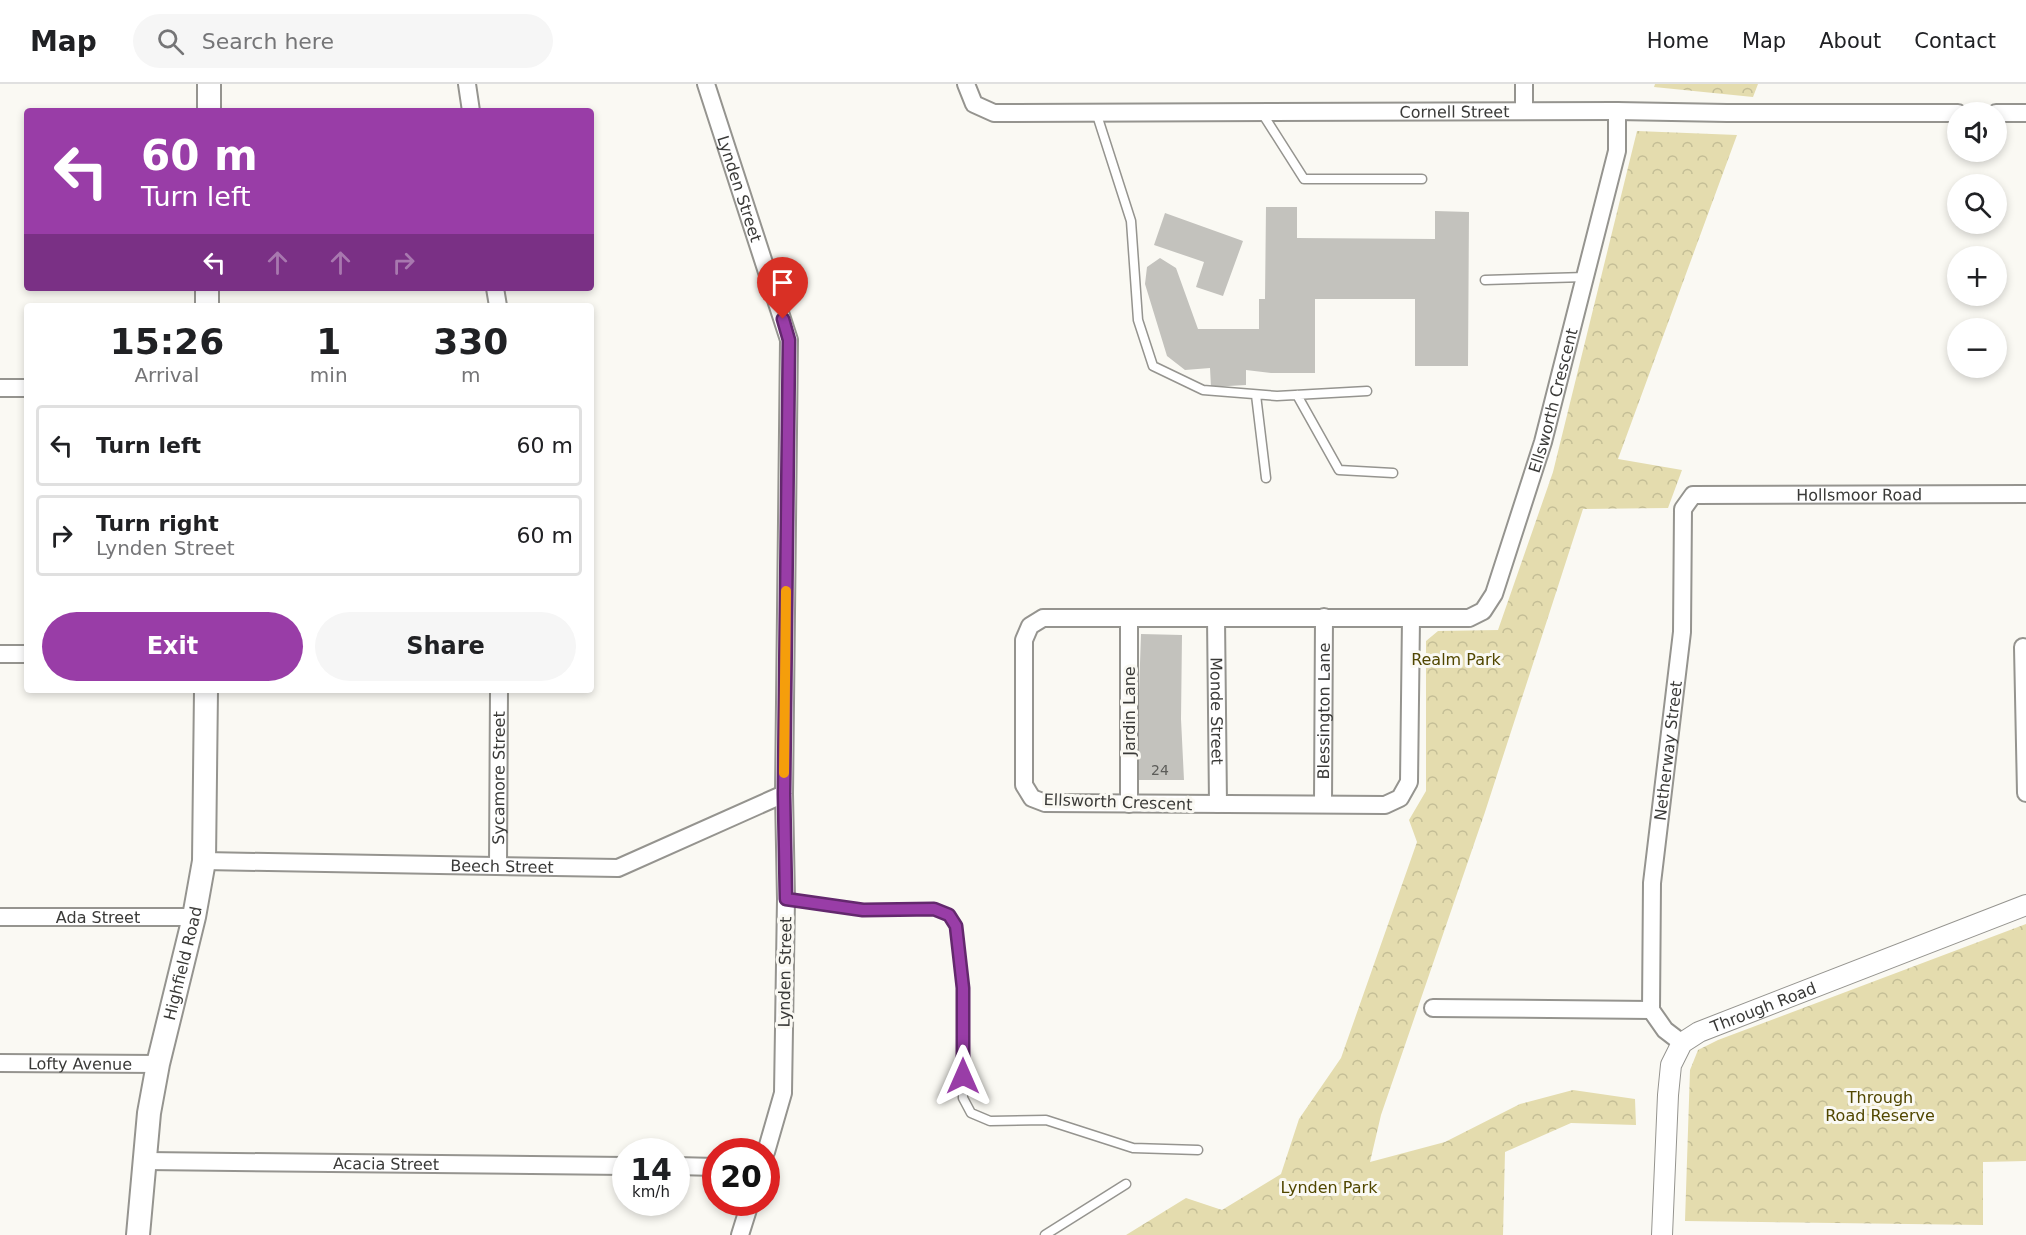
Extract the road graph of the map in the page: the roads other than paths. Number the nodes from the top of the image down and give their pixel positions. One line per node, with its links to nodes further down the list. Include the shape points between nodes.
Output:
1 (209, 84): 6 (main road)
2 (467, 84): 7 (street)
3 (706, 84): 37 (street, Lynden Street, via 789,340)
4 (966, 84): 10 (street, Cornell Street, via 974,104 994,113)
5 (1524, 84): 8 (street)
6 (209, 108)
7 (471, 108)
8 (1524, 111): 9 (street, Cornell Street); 11 (street, Cornell Street)
9 (1617, 111): 12 (street, Cornell Street); 16 (street, Ellsworth Crescent, via 1617,151)
10 (1096, 112): 11 (street, Cornell Street); 21 (lane, via 1131,221 1138,320 1153,366 1203,390)
11 (1262, 112): 15 (lane, via 1304,179)
12 (1947, 113)
13 (2007, 113): 14 (street)
14 (2026, 113)
15 (1422, 178)
16 (1586, 277): 17 (lane); 30 (street, Ellsworth Crescent, via 1543,442 1494,594 1483,610 1469,618)
17 (1485, 280)
18 (0, 388): 19 (street)
19 (24, 388)
20 (1367, 391): 22 (lane)
21 (1256, 395): 22 (lane); 24 (lane)
22 (1297, 395): 23 (lane, via 1339,470)
23 (1393, 473)
24 (1266, 478)
25 (2026, 494): 26 (street, Hollsmoor Road)
26 (1693, 495): 48 (street, Netherway Street, via 1683,509 1682,632 1652,883)
27 (1324, 617): 29 (street, Ellsworth Crescent); 30 (street, Ellsworth Crescent); 40 (street, Blessington Lane)
28 (1129, 618): 29 (street, Ellsworth Crescent); 38 (street, Jardin Lane); 38 (street, Ellsworth Crescent, via 1043,618 1030,626 1024,640 1024,785 1032,798 1045,803)
29 (1216, 618): 39 (street, Monde Street)
30 (1411, 618): 40 (street, Ellsworth Crescent, via 1409,782 1400,798 1385,805)
31 (2023, 646): 36 (street)
32 (0, 654): 33 (street)
33 (24, 654)
34 (206, 693): 41 (main road, Highfield Road)
35 (500, 693): 42 (street, Sycamore Street)
36 (2026, 793)
37 (784, 794): 42 (street, Beech Street, via 618,868); 43 (street, Lynden Street)
38 (1128, 804): 39 (street, Ellsworth Crescent)
39 (1218, 804): 40 (street, Ellsworth Crescent)
40 (1323, 804)
41 (204, 861): 42 (street, Beech Street); 46 (main road, Highfield Road)
42 (498, 865)
43 (786, 899): 52 (street, Lynden Street, via 783,1093); 53 (lane, via 863,910 934,909 949,915 956,926 963,988 963,1098 971,1113 990,1121 1046,1120 1133,1148)
44 (2026, 905): 49 (street, Through Road, via 1699,1032)
45 (0, 917): 46 (street, Ada Street)
46 (194, 917): 51 (main road, Highfield Road)
47 (1433, 1008): 48 (street)
48 (1651, 1010): 49 (street, via 1665,1030)
49 (1682, 1043): 61 (street, via 1671,1065)
50 (0, 1063): 51 (street, Lofty Avenue)
51 (158, 1064): 54 (main road, Highfield Road)
52 (770, 1138)
53 (1198, 1150)
54 (146, 1161): 55 (street, Acacia Street); 58 (main road, Highfield Road)
55 (612, 1166)
56 (1126, 1184): 60 (lane)
57 (746, 1216): 59 (street)
58 (138, 1235)
59 (740, 1235)
60 (1045, 1235)
61 (1662, 1235)

